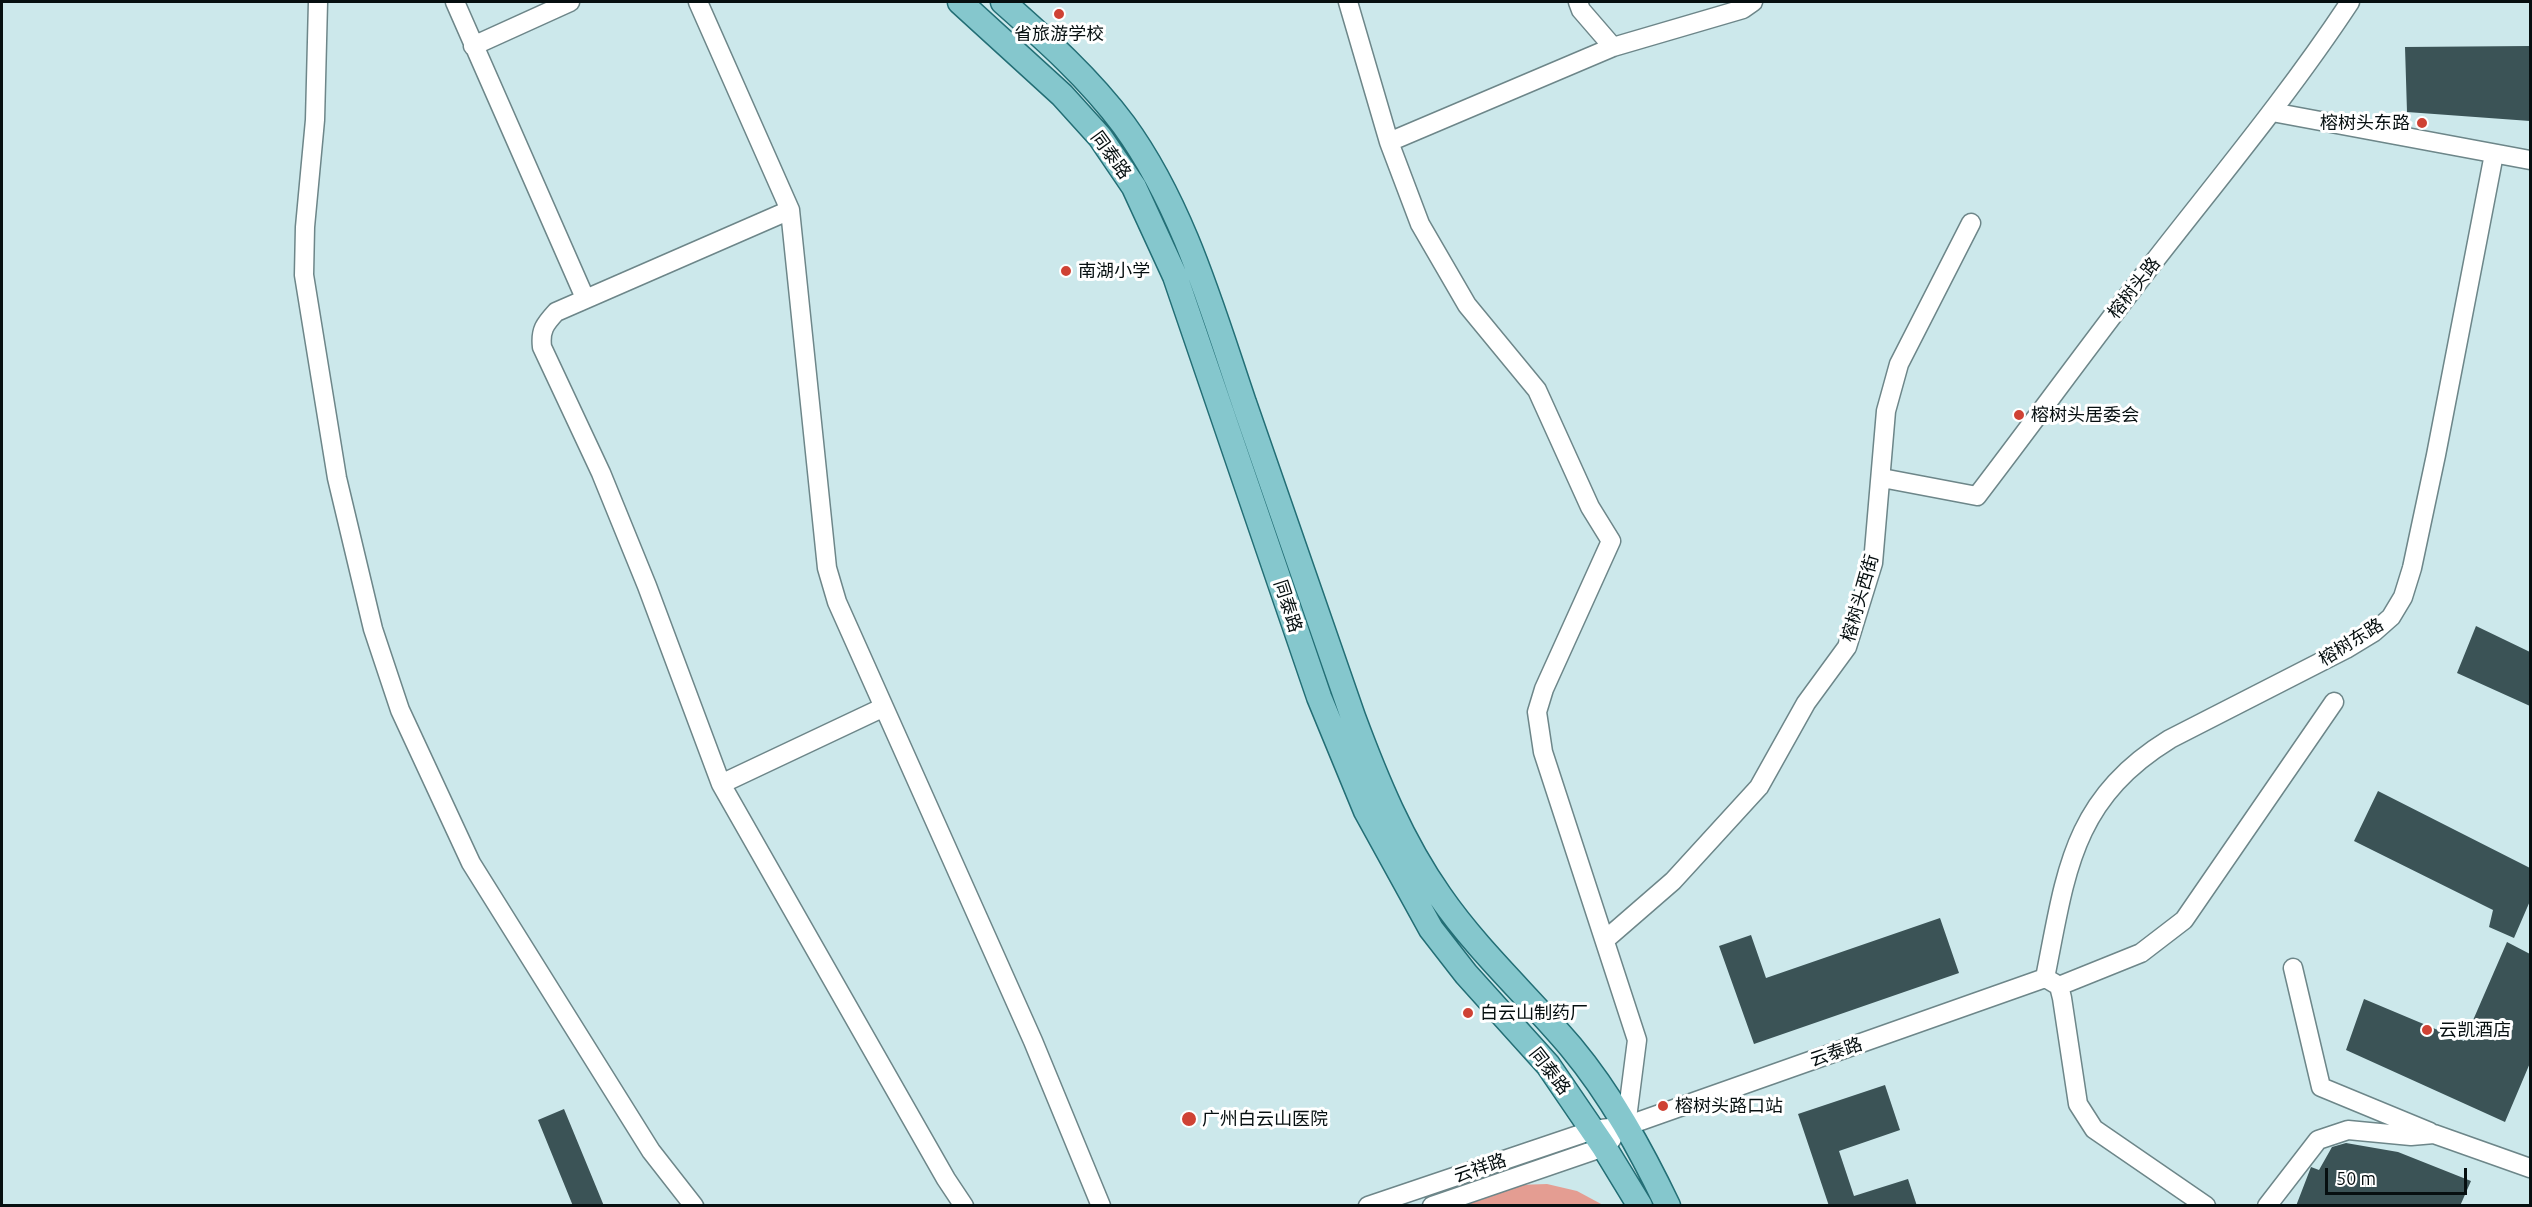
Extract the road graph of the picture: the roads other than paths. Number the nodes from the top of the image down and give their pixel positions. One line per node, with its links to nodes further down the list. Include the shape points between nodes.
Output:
1 (318, 2): 31 (street, via 315,120 304,275 337,478 373,629 400,710 471,862 651,1151)
2 (455, 2): 11 (street)
3 (570, 2): 11 (street)
4 (698, 2): 17 (street)
5 (960, 2): 29 (main road, 同泰路, via 1062,95 1100,137 1134,187 1187,308 1319,697 1366,811 1442,945 1548,1065)
6 (1003, 2): 27 (main road, 同泰路, via 1103,98 1140,150 1179,224 1353,717 1387,802 1411,848 1457,921 1576,1053)
7 (1348, 2): 14 (street)
8 (1578, 2): 12 (street)
9 (1752, 2): 12 (street, via 1743,9)
10 (2349, 2): 13 (street, 榕树头路)
11 (473, 46): 19 (street)
12 (1614, 47): 14 (street)
13 (2272, 112): 15 (street); 20 (street, 榕树头路, via 1977,496)
14 (1389, 142): 24 (street, via 1420,224 1467,305 1537,390 1590,507 1611,541 1553,667 1537,712 1543,752)
15 (2494, 154): 16 (street); 26 (street, 榕树东路, via 2432,478 2403,597 2391,617 2374,632 2170,739 2143,756 2106,792 2089,818 2066,875)
16 (2530, 160)
17 (790, 210): 19 (street); 22 (street, via 827,568 837,602)
18 (1971, 223): 20 (street, 榕树头西街, via 1899,364 1886,411)
19 (585, 298): 23 (street, via 556,312 544,324 542,347 601,473)
20 (1882, 478): 24 (street, 榕树头西街, via 1873,563 1847,647 1806,703 1759,787 1673,881)
21 (2334, 702): 26 (street, 云泰路, via 2184,920 2141,953)
22 (882, 708): 23 (street); 33 (street, via 1033,1041)
23 (721, 784): 32 (street)
24 (1605, 940): 27 (street, via 1637,1040)
25 (2293, 968): 28 (street, via 2321,1087)
26 (2052, 982): 27 (street, 云泰路); 38 (street, via 2078,1104 2094,1130)
27 (1626, 1126): 29 (street, 云泰路); 37 (main road, 同泰路)
28 (2434, 1134): 30 (street); 39 (street, via 2411,1136 2348,1130 2318,1140)
29 (1598, 1138): 34 (street, 云祥路); 35 (street, 云祥路); 36 (main road, 同泰路)
30 (2530, 1168)
31 (694, 1206)
32 (964, 1206)
33 (1101, 1206)
34 (1368, 1206)
35 (1432, 1206)
36 (1640, 1206)
37 (1668, 1206)
38 (2206, 1206)
39 (2267, 1206)

